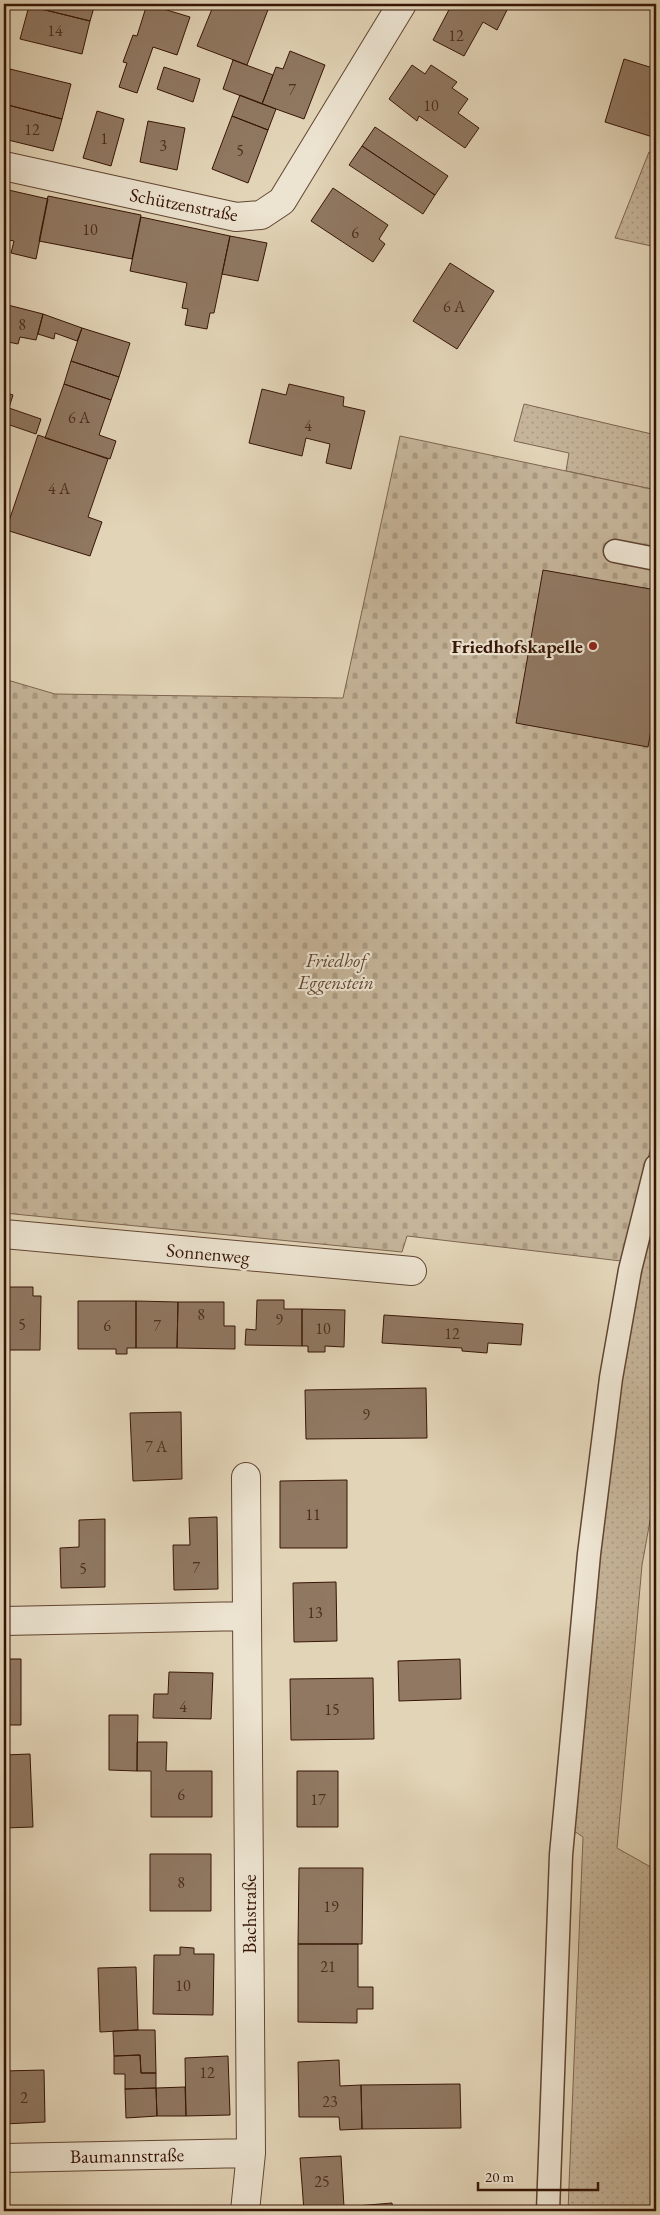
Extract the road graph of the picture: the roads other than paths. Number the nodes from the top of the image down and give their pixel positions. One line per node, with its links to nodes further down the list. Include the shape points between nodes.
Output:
1 (402, 4): 2 (street, Schützenstraße, via 282,201 261,215 236,217)
2 (4, 166)
3 (615, 551): 4 (lane)
4 (656, 559)
5 (656, 1166): 14 (lane, via 630,1270 611,1378 589,1554 561,1854)
6 (4, 1234): 7 (street, Sonnenweg)
7 (412, 1272)
8 (246, 1477): 9 (street, Bachstraße)
9 (247, 1616): 10 (street); 11 (street, Bachstraße)
10 (4, 1621)
11 (251, 2153): 12 (street, Baumannstraße); 13 (street, Bachstraße)
12 (4, 2158)
13 (246, 2211)
14 (548, 2211)

